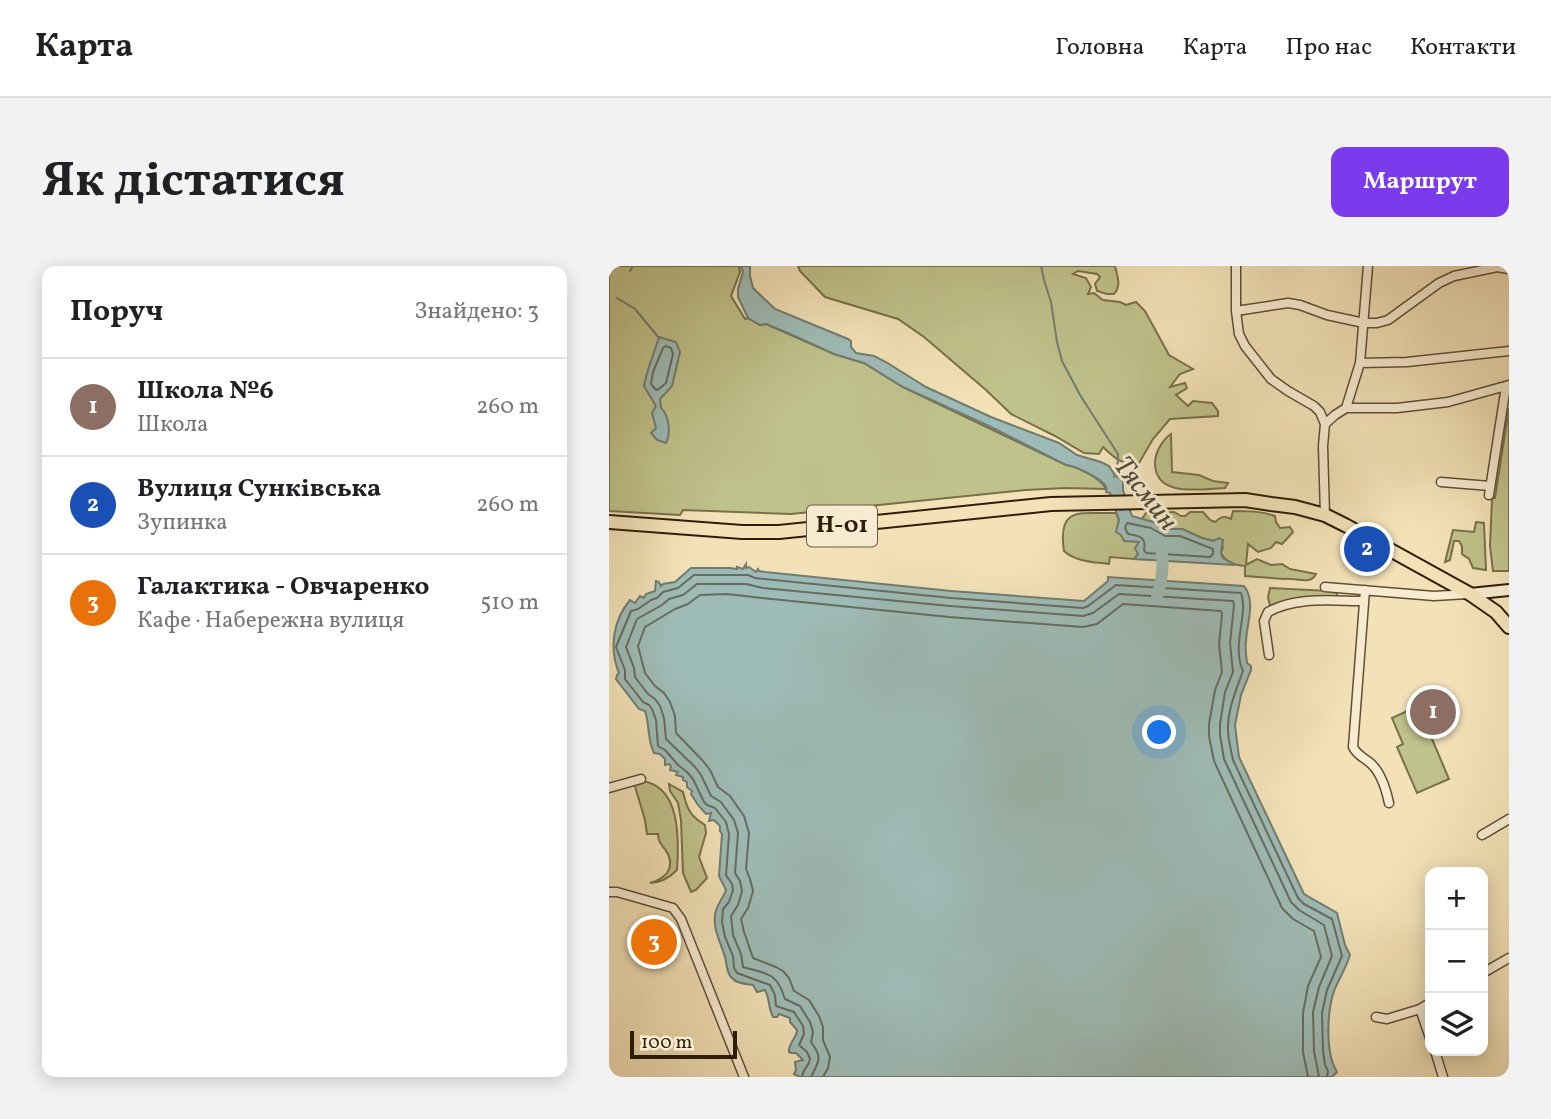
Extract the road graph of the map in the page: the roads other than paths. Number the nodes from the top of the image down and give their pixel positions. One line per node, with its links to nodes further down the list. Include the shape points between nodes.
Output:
1 (1236, 266): 4 (street)
2 (1368, 266): 5 (street)
3 (1508, 268): 5 (street, via 1454,276 1388,320)
4 (1236, 311): 5 (street, via 1288,303); 10 (street, via 1239,334 1260,366 1271,379)
5 (1364, 323): 7 (street)
6 (1509, 351): 7 (street)
7 (1360, 363): 9 (street)
8 (1508, 386): 9 (street, via 1448,402); 13 (street, via 1490,491)
9 (1346, 408): 11 (street)
10 (1320, 412): 11 (street); 12 (street)
11 (1335, 415): 12 (street)
12 (1325, 424): 14 (street)
13 (1441, 482)
14 (1325, 515): 15 (main road, Н-01, via 1245,500 1075,503 779,532); 19 (main road, Н-01)
15 (609, 522)
16 (1325, 587): 17 (street)
17 (1365, 590): 19 (street); 20 (street)
18 (1507, 591): 19 (street); 21 (street)
19 (1470, 594): 21 (main road, Н-01)
20 (1364, 601): 23 (street, via 1310,601 1268,612); 26 (street, via 1353,747 1375,768)
21 (1496, 612): 22 (main road, Н-01)
22 (1509, 627)
23 (1269, 655)
24 (641, 779): 25 (street)
25 (609, 788)
26 (1389, 803)
27 (1509, 819): 28 (street)
28 (1482, 835)
29 (613, 892): 37 (street, via 673,908 681,919)
30 (1509, 958): 31 (street)
31 (1488, 970)
32 (1425, 1006): 33 (street)
33 (1420, 1009): 34 (street, via 1387,1019); 35 (street)
34 (1375, 1017)
35 (1425, 1024)
36 (1437, 1056): 38 (street)
37 (744, 1077)
38 (1443, 1077)

